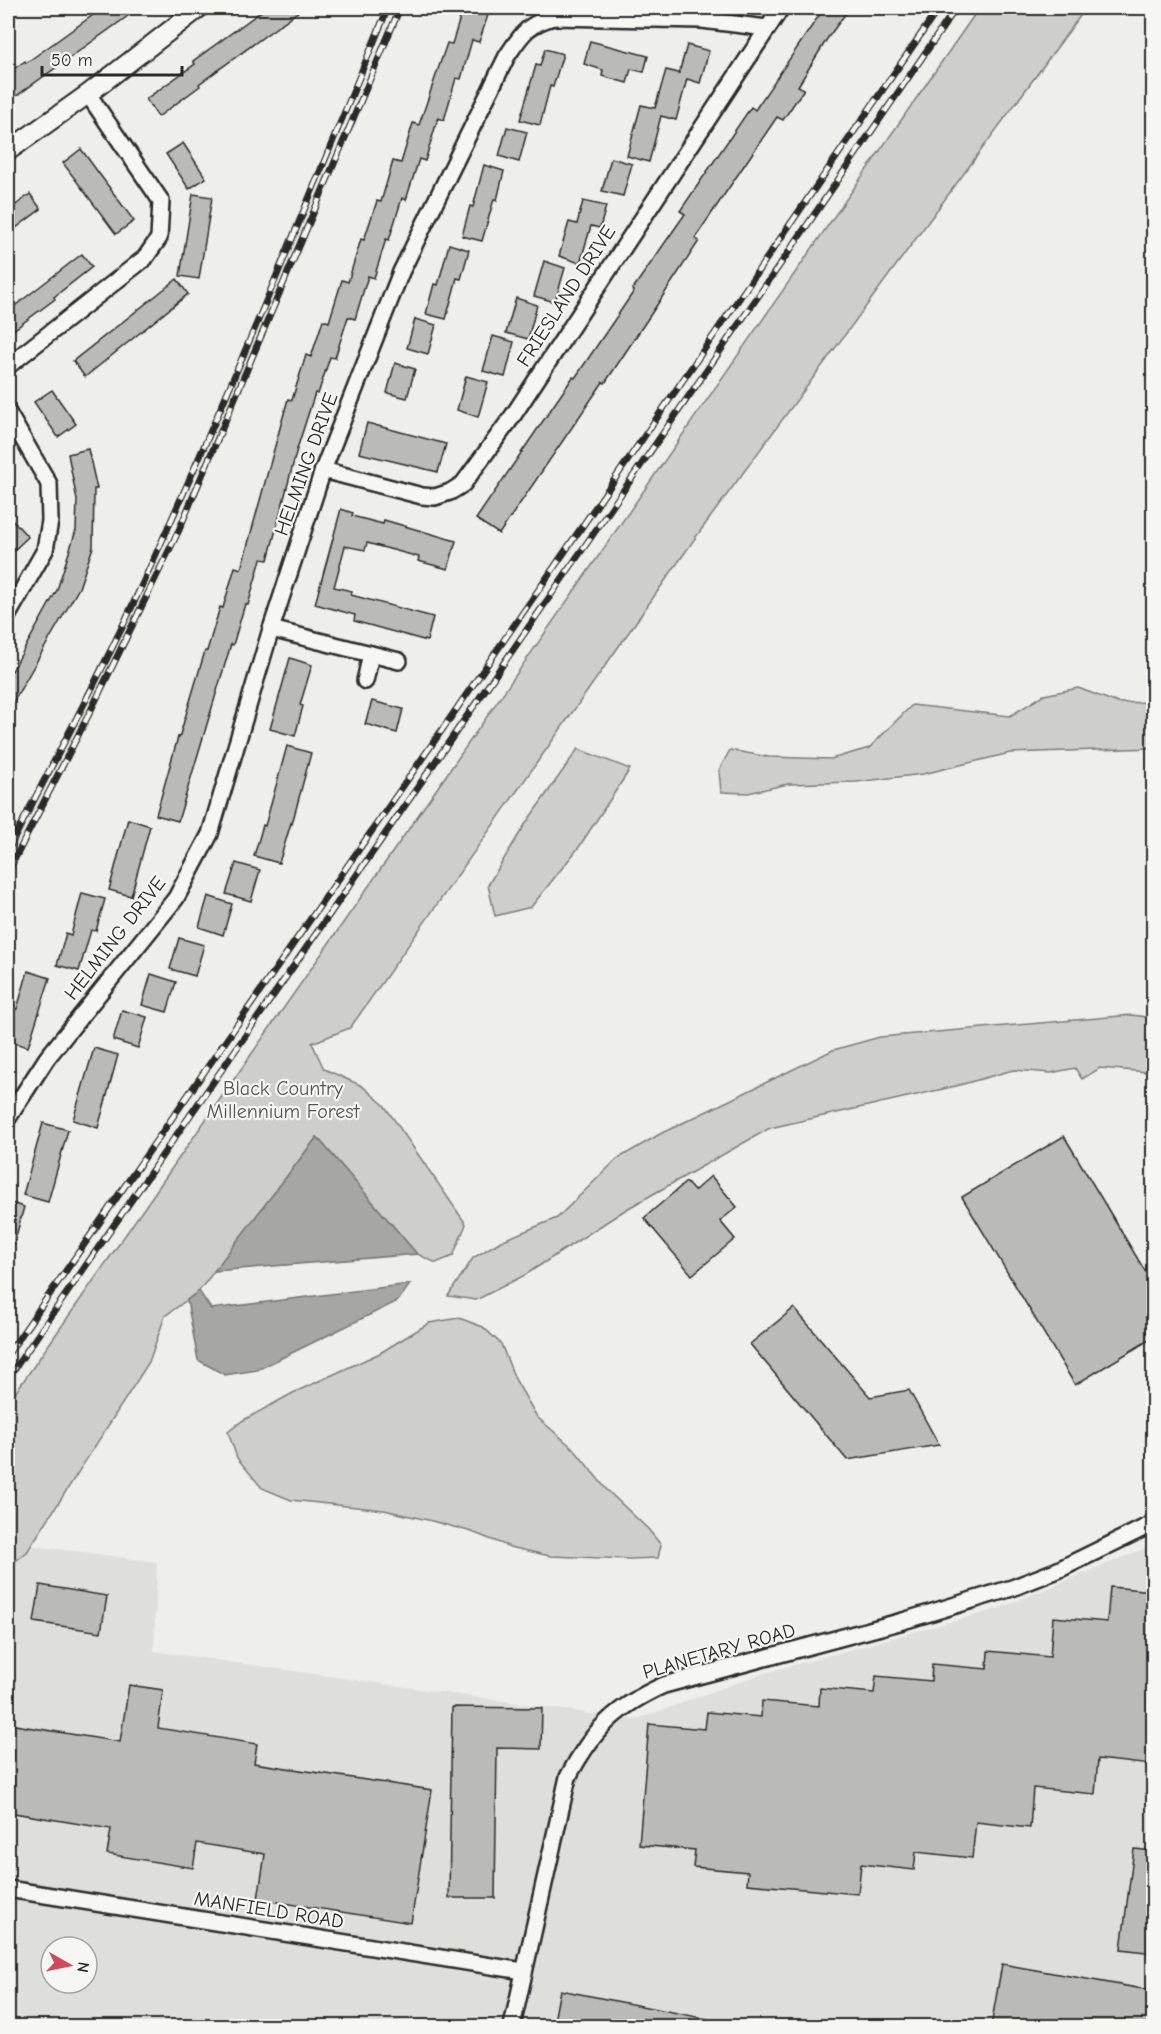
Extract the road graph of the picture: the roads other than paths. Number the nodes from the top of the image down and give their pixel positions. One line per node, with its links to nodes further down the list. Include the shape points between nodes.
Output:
1 (199, 8): 4 (street)
2 (782, 8): 3 (street, FRIESLAND DRIVE)
3 (767, 28): 8 (street, FRIESLAND DRIVE, via 464,484 435,497 422,496); 8 (street, HELMING DRIVE, via 702,20 554,17 536,22 524,31 507,56 401,272)
4 (88, 94): 5 (street); 6 (street, via 161,201 159,238 145,258)
5 (8, 151)
6 (8, 366)
7 (8, 413): 9 (street, via 49,484 50,521 45,550)
8 (323, 470): 10 (street, HELMING DRIVE)
9 (8, 615)
10 (271, 629): 11 (street); 14 (street, HELMING DRIVE, via 210,834 176,898 47,1058)
11 (371, 654): 12 (street); 13 (street)
12 (399, 661)
13 (365, 681)
14 (8, 1118)
15 (1154, 1523): 17 (street, PLANETARY ROAD, via 1012,1588 664,1685 623,1707 584,1747 568,1777)
16 (8, 1889): 17 (street, MANFIELD ROAD)
17 (523, 1971): 18 (street, PLANETARY ROAD)
18 (512, 2026)

